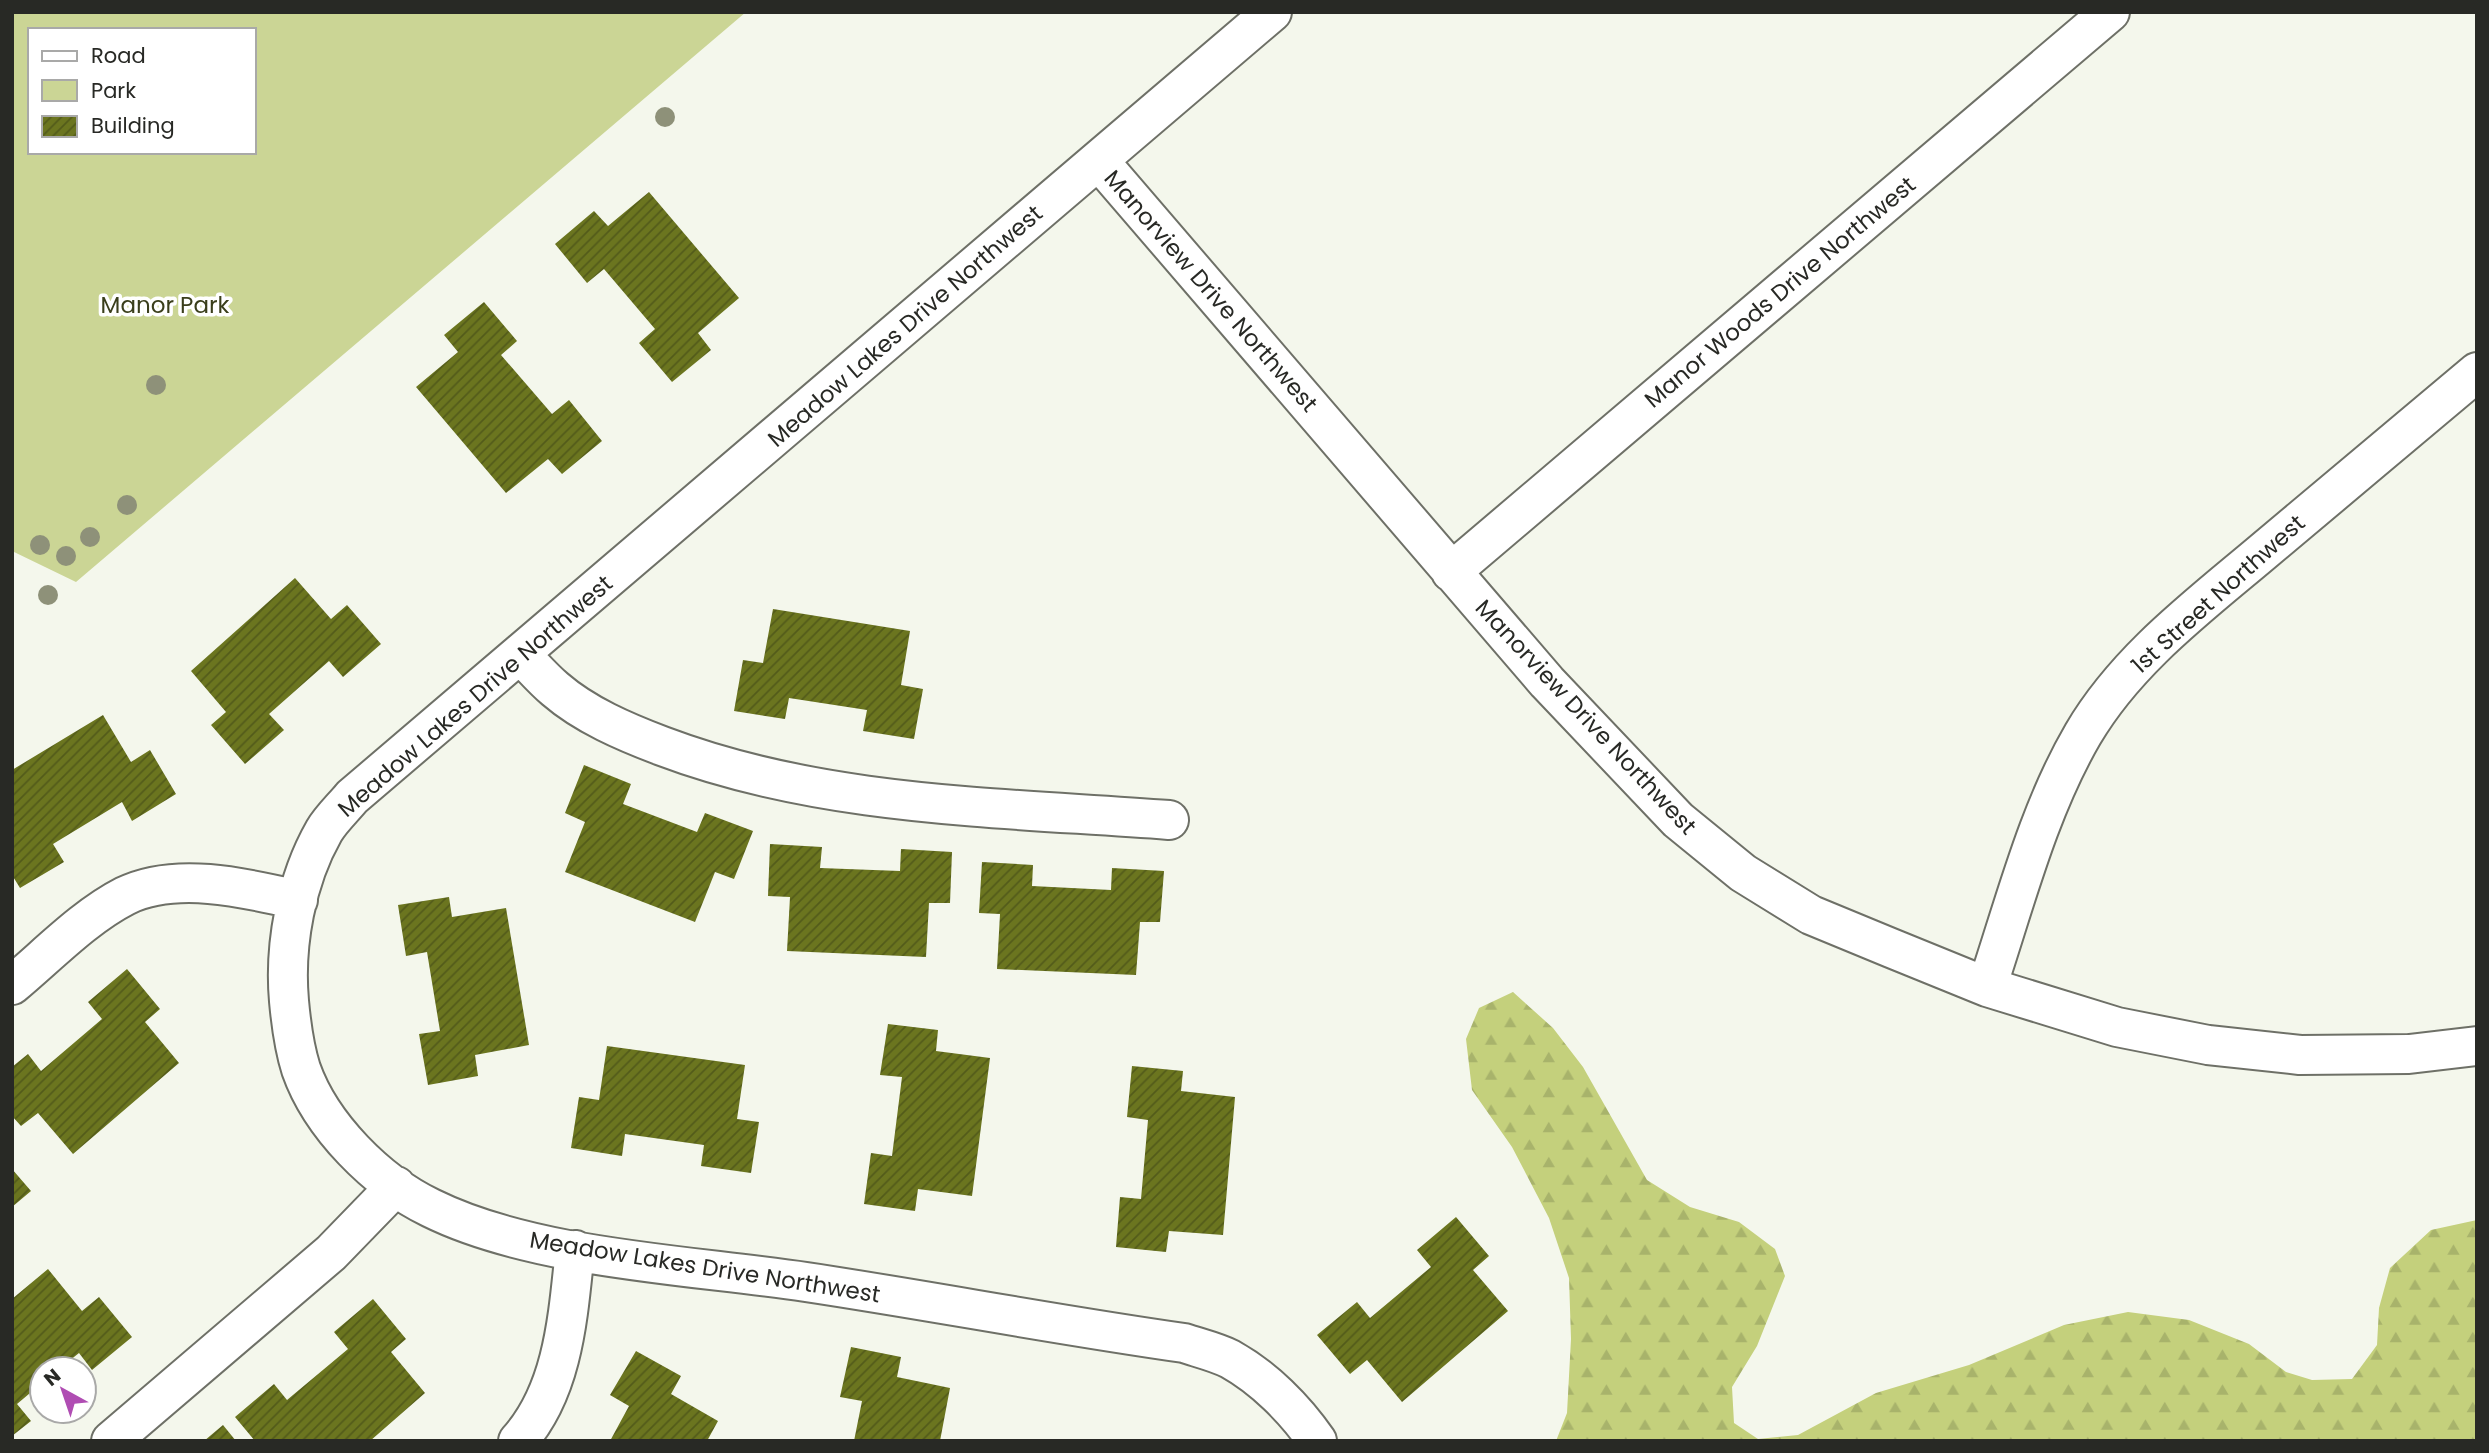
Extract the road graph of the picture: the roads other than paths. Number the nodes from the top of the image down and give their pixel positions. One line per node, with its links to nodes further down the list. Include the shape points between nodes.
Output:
1 (1272, 12): 3 (street, Meadow Lakes Drive Northwest)
2 (2110, 12): 5 (street, Manor Woods Drive Northwest)
3 (1099, 161): 5 (street, Manorview Drive Northwest); 6 (street, Meadow Lakes Drive Northwest)
4 (2477, 372): 10 (street, 1st Street Northwest, via 2169,632 2120,682 2083,734 2056,792)
5 (1451, 572): 10 (street, Manorview Drive Northwest, via 1678,820 1742,873 1811,915)
6 (521, 655): 7 (street, via 556,690 593,714 638,737 745,774 829,791); 8 (street, Meadow Lakes Drive Northwest, via 352,797 325,828)
7 (1169, 821)
8 (299, 900): 9 (street, via 253,889 169,883 126,896); 12 (street, Meadow Lakes Drive Northwest, via 289,947 288,983 302,1069 318,1104 342,1137)
9 (12, 985)
10 (1987, 987): 11 (street, Manorview Drive Northwest, via 2117,1027 2208,1045 2300,1055 2409,1054)
11 (2477, 1046)
12 (396, 1186): 13 (street, Meadow Lakes Drive Northwest, via 460,1220); 14 (street, via 331,1253)
13 (575, 1250): 15 (street, via 555,1376 543,1406); 16 (street, Meadow Lakes Drive Northwest, via 1184,1343 1230,1359 1268,1386)
14 (111, 1441)
15 (518, 1441)
16 (1317, 1441)

